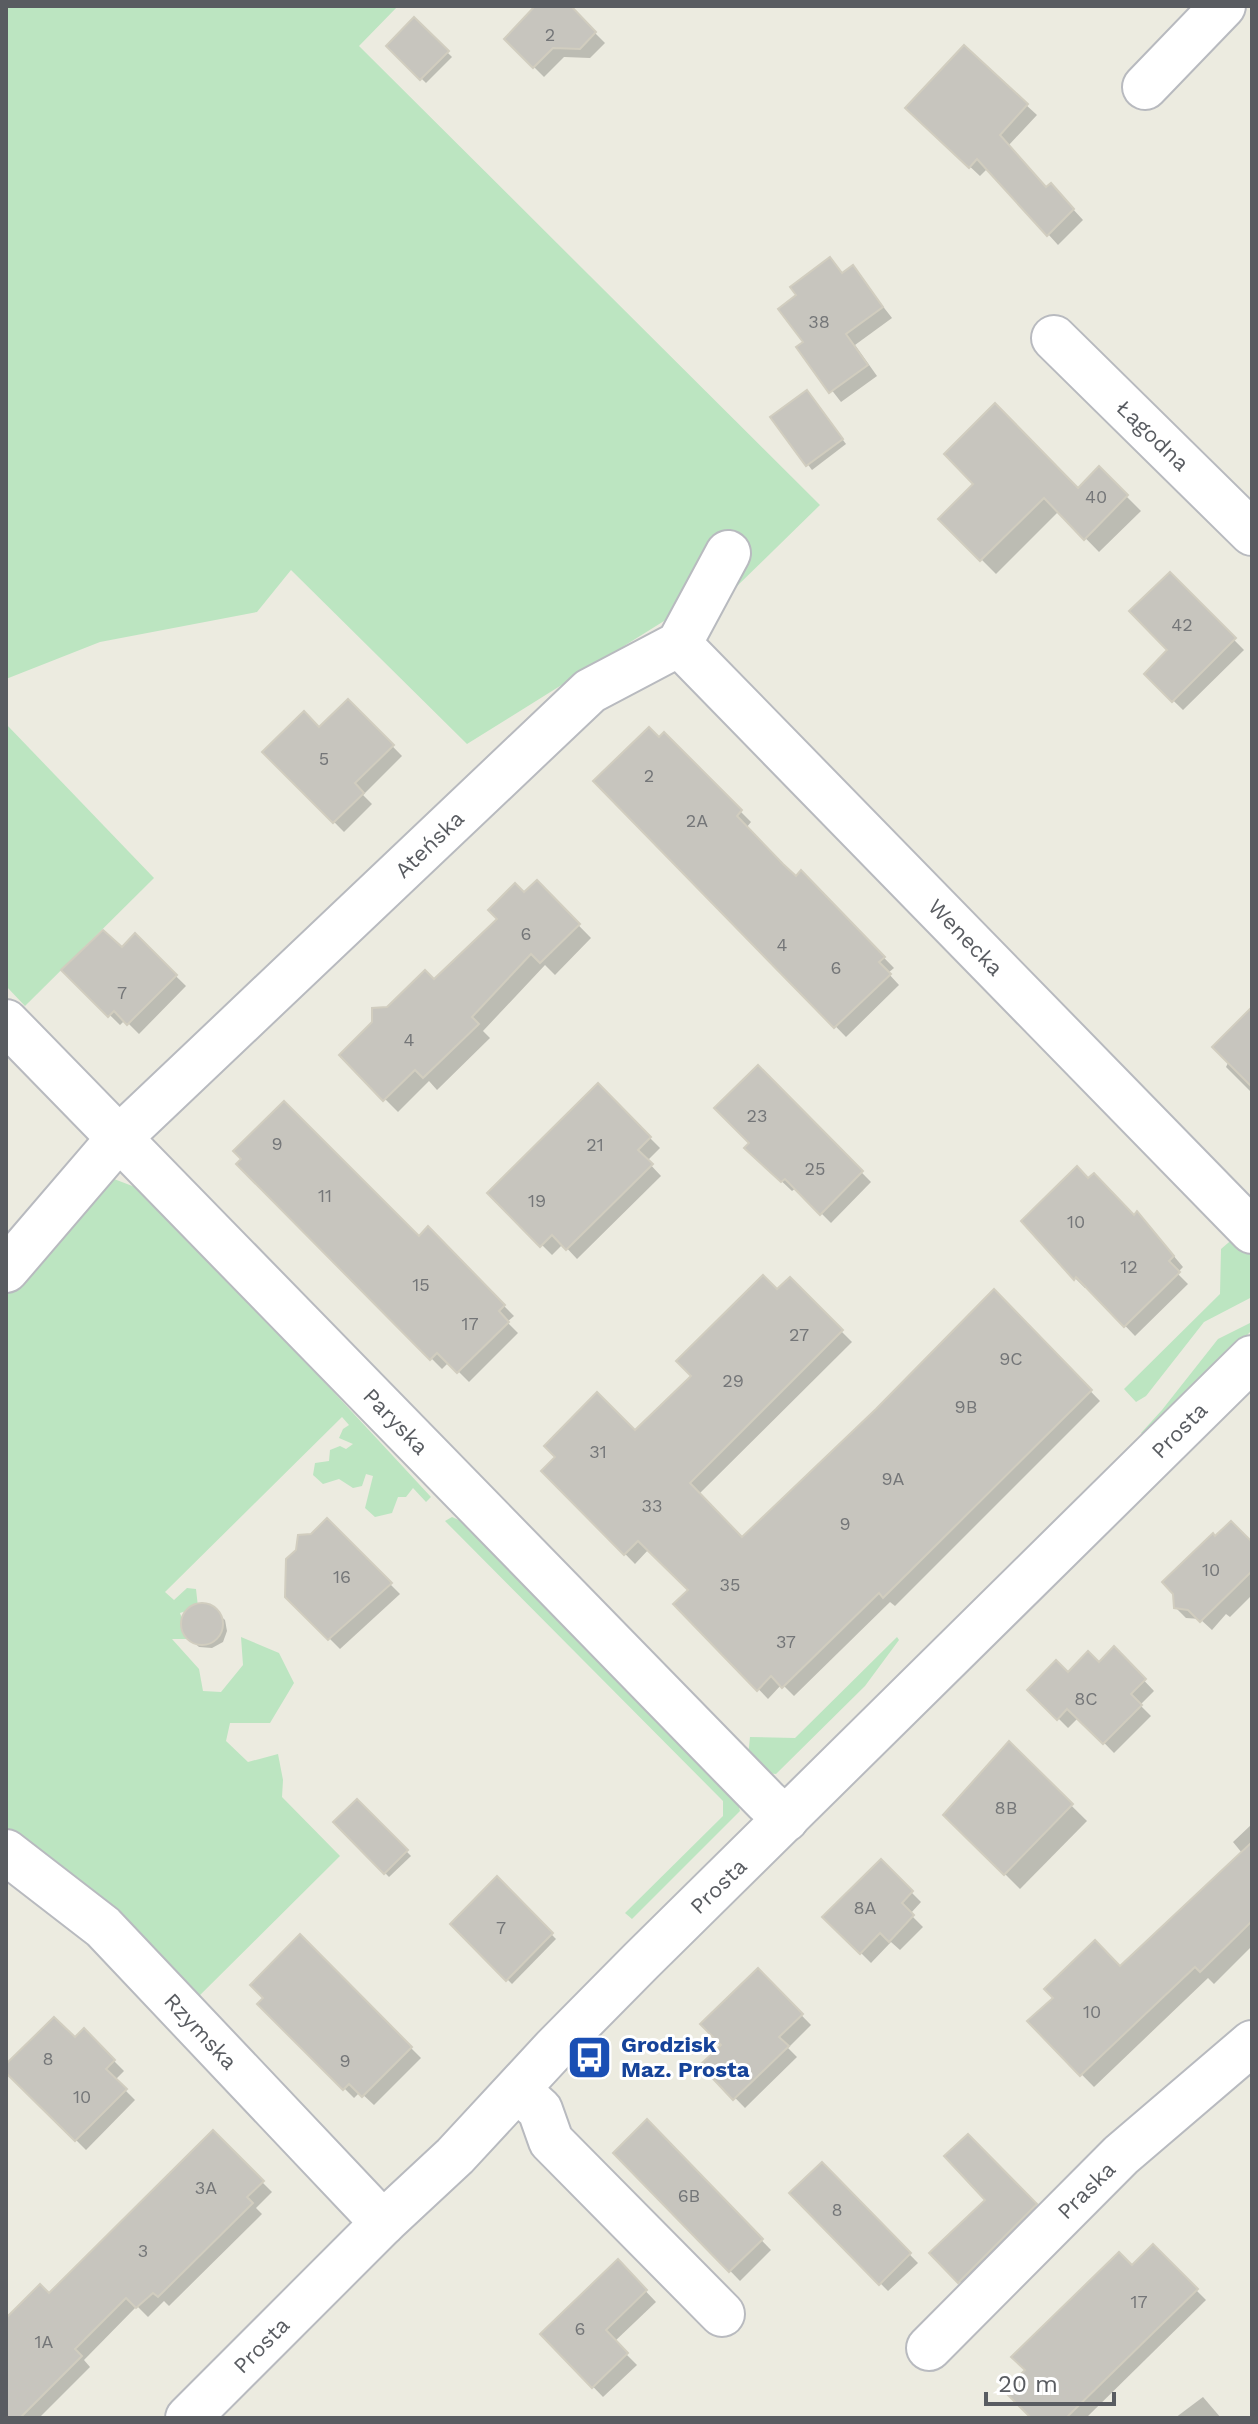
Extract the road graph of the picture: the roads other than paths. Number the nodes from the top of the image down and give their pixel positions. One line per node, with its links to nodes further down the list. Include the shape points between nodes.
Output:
1 (1223, 6): 2 (street)
2 (1145, 87)
3 (1054, 338): 4 (street, Łagodna)
4 (1252, 533)
5 (728, 553): 6 (street)
6 (679, 644): 8 (street, Ateńska, via 590,691); 9 (street, Wenecka)
7 (6, 1022): 8 (street, Paryska)
8 (120, 1137): 10 (street, Ateńska); 12 (street, Paryska)
9 (1252, 1231)
10 (6, 1270)
11 (1252, 1358): 12 (street, Prosta)
12 (786, 1819): 15 (street, Prosta)
13 (6, 1852): 16 (street, Rzymska, via 103,1927)
14 (1252, 2043): 18 (street, Praska, via 1121,2155)
15 (518, 2090): 16 (street, Prosta); 17 (street, via 540,2110 551,2141)
16 (383, 2223): 19 (street, Prosta)
17 (722, 2314)
18 (929, 2348)
19 (188, 2418)

